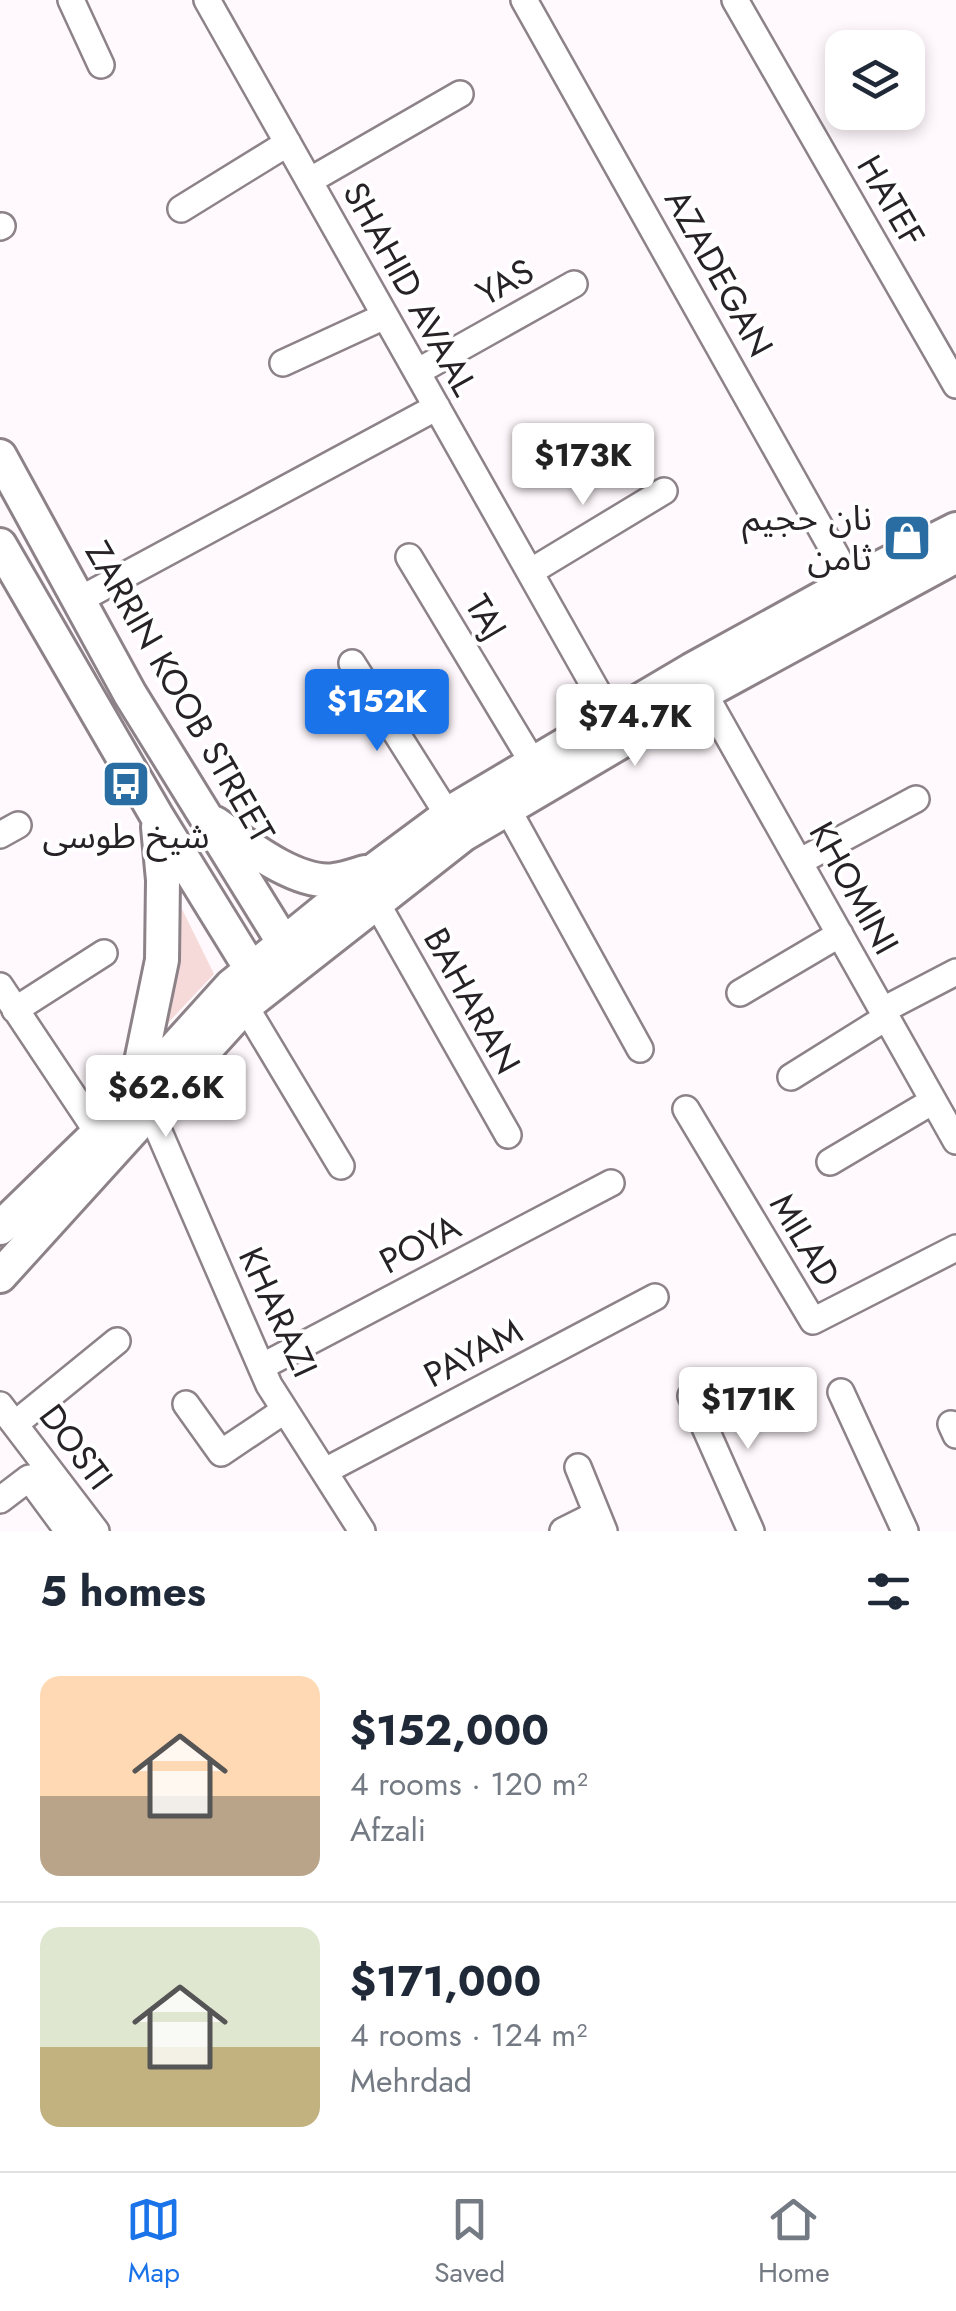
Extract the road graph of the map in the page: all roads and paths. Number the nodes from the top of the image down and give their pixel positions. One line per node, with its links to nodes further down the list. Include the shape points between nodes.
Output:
1 (71, 0): 5 (street)
2 (207, 0): 7 (street, SHAHID AVAAL)
3 (524, 0): 23 (street, AZADEGAN)
4 (735, 0): 14 (street, HATEF)
5 (102, 65)
6 (460, 94): 8 (street)
7 (288, 143): 8 (street, SHAHID AVAAL); 9 (street)
8 (309, 181): 11 (street, SHAHID AVAAL)
9 (181, 210)
10 (574, 284): 13 (street, YAS)
11 (385, 316): 12 (street); 13 (street, SHAHID AVAAL)
12 (283, 362)
13 (416, 372): 15 (street, SHAHID AVAAL)
14 (956, 385)
15 (437, 407): 22 (street, SHAHID AVAAL); 24 (street)
16 (0, 456): 24 (main road, ZARRIN KOOB STREET)
17 (664, 491): 22 (street)
18 (956, 529): 23 (main road)
19 (0, 545): 31 (main road)
20 (956, 556): 26 (main road)
21 (410, 557): 28 (street, TAJ)
22 (530, 572): 27 (street, SHAHID AVAAL)
23 (851, 582): 26 (main road)
24 (78, 600): 29 (main road, ZARRIN KOOB STREET)
25 (352, 663): 33 (street)
26 (698, 681): 27 (main road); 32 (main road); 35 (street, KHOMINI)
27 (611, 716): 28 (main road)
28 (532, 763): 33 (main road)
29 (180, 777): 31 (main road, via 170,794); 34 (main road, ZARRIN KOOB STREET)
30 (916, 799): 35 (street)
31 (150, 804): 42 (main road); 49 (main road, via 163,880 162,960)
32 (507, 808): 36 (main road); 46 (street)
33 (448, 815): 36 (main road)
34 (204, 816): 36 (main road, via 296,874); 39 (main road, ZARRIN KOOB STREET)
35 (800, 862): 37 (street, KHOMINI)
36 (375, 886): 39 (main road); 52 (street, BAHARAN)
37 (840, 934): 43 (street); 45 (street, KHOMINI)
38 (104, 953): 44 (street)
39 (291, 954): 42 (main road)
40 (956, 972): 45 (street)
41 (0, 986): 44 (street)
42 (255, 987): 49 (main road, via 196,1022); 55 (street)
43 (740, 993)
44 (15, 1010): 51 (street)
45 (885, 1014): 47 (street); 48 (street, KHOMINI)
46 (640, 1050)
47 (791, 1077)
48 (934, 1100): 53 (street, KHOMINI); 54 (street)
49 (142, 1102): 51 (main road); 59 (main road); 62 (street, KHARAZI)
50 (686, 1108): 58 (street, MILAD, via 813,1321)
51 (98, 1133): 57 (main road)
52 (508, 1135)
53 (956, 1141)
54 (830, 1162)
55 (341, 1166)
56 (611, 1183): 62 (street, POYA)
57 (0, 1228)
58 (956, 1248)
59 (0, 1276)
60 (655, 1297): 69 (street, PAYAM)
61 (117, 1341): 67 (street)
62 (261, 1366): 66 (street, KHARAZI)
63 (841, 1392): 77 (street)
64 (691, 1396): 76 (street)
65 (186, 1404): 66 (street, via 220,1453)
66 (285, 1410): 69 (street, KHARAZI)
67 (7, 1415): 73 (street, DOSTI)
68 (578, 1467): 71 (street)
69 (325, 1471): 74 (street, KHARAZI)
70 (0, 1500): 72 (street, via 30,1478)
71 (601, 1522): 75 (street)
72 (68, 1531)
73 (96, 1531)
74 (362, 1531)
75 (563, 1531)
76 (751, 1531)
77 (906, 1531)

